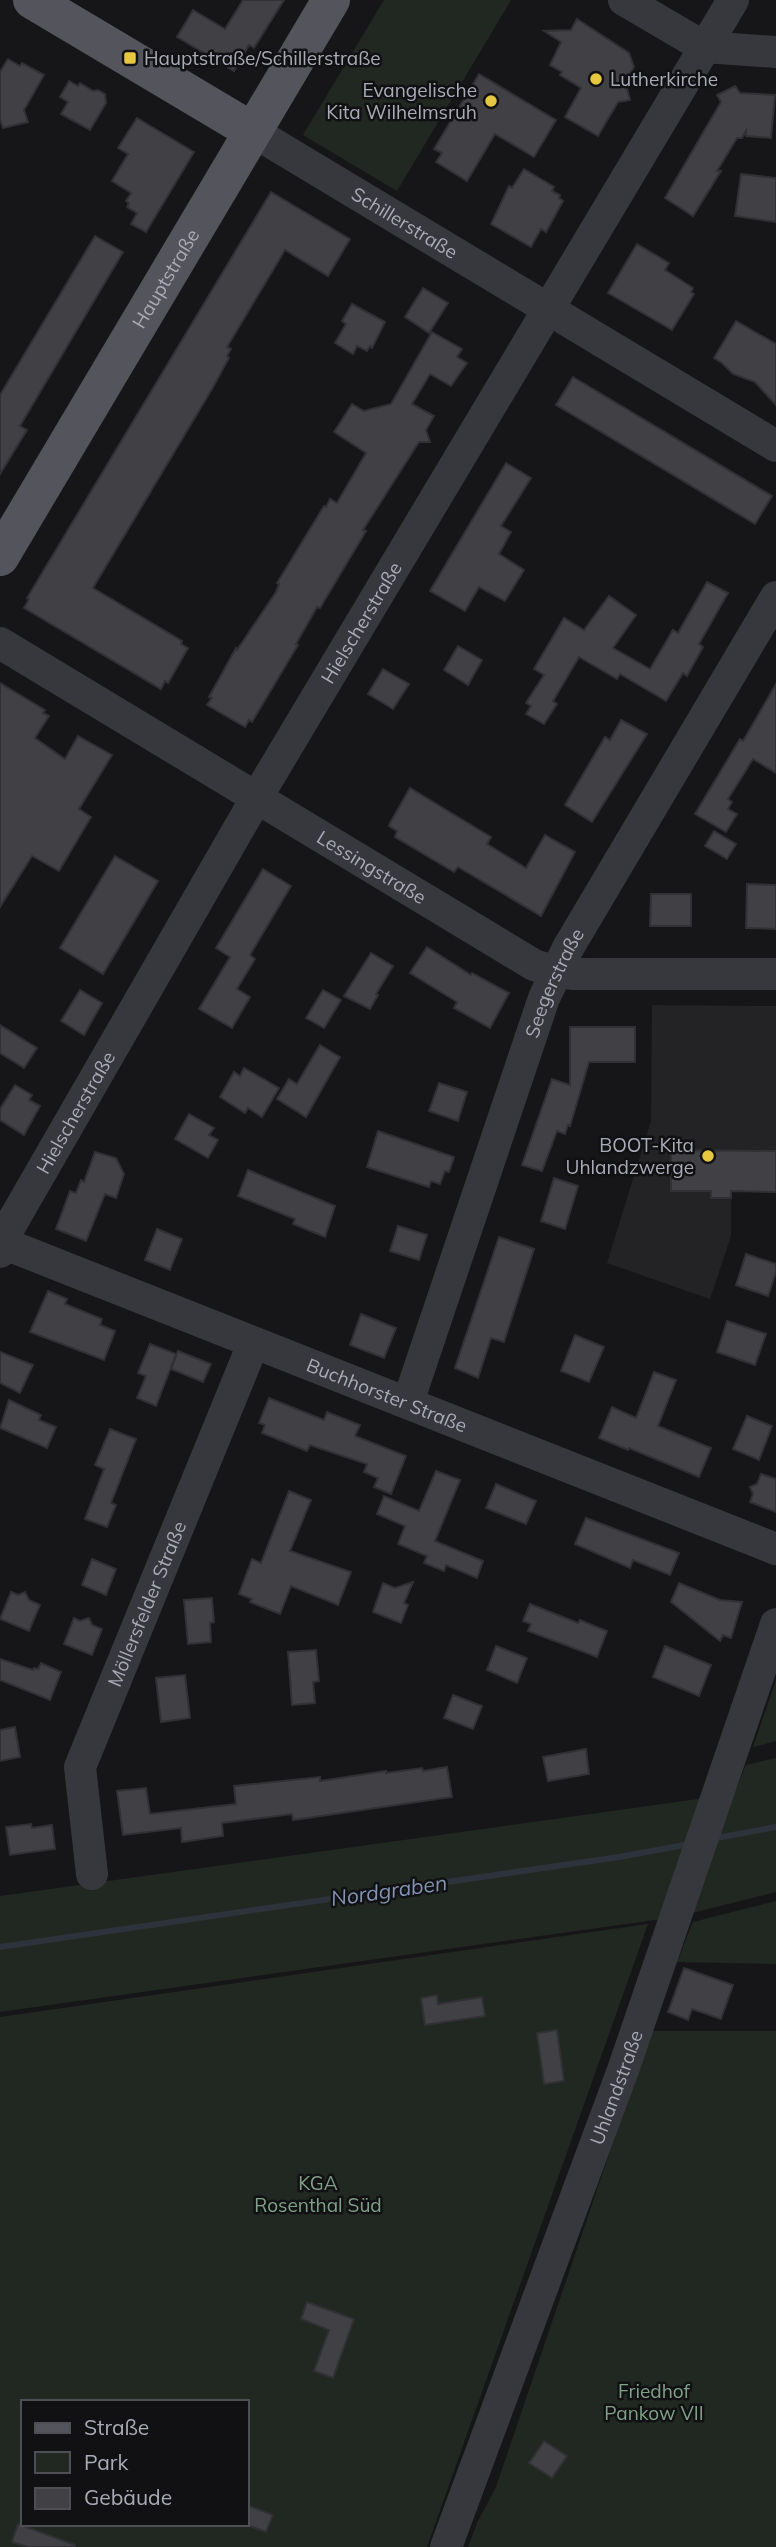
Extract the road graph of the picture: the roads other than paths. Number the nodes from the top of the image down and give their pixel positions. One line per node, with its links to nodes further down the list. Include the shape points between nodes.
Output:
1 (32, 0): 7 (main road, Schillerstraße)
2 (331, 0): 7 (main road, Hauptstraße)
3 (624, 0): 5 (street)
4 (733, 0): 5 (street, Hielscherstraße)
5 (704, 47): 6 (street); 8 (street, Hielscherstraße)
6 (776, 52)
7 (252, 131): 8 (street, Schillerstraße); 10 (main road, Hauptstraße)
8 (548, 310): 9 (street, Schillerstraße); 13 (street, Hielscherstraße)
9 (776, 446)
10 (0, 557)
11 (776, 597): 14 (street, Seegerstraße)
12 (0, 643): 13 (street, Lessingstraße)
13 (257, 797): 14 (street, Lessingstraße, via 534,965); 16 (street, Hielscherstraße)
14 (556, 972): 15 (street, Lessingstraße); 18 (street, Seegerstraße)
15 (776, 974)
16 (1, 1246): 17 (street, Buchhorster Straße)
17 (253, 1344): 18 (street, Buchhorster Straße); 21 (street, Möllersfelder Straße, via 80,1768)
18 (408, 1402): 19 (street, Buchhorster Straße)
19 (776, 1549)
20 (776, 1624): 22 (street, Uhlandstraße, via 623,2070)
21 (92, 1874)
22 (446, 2547)

